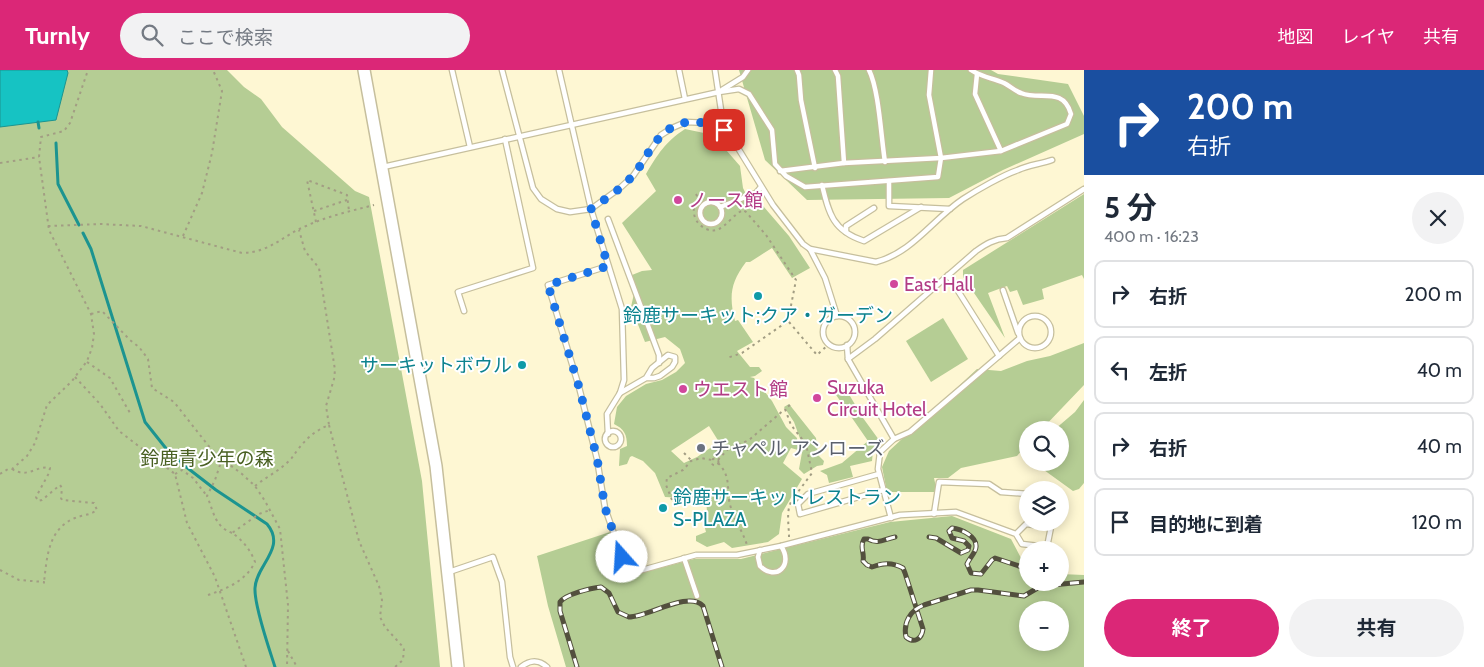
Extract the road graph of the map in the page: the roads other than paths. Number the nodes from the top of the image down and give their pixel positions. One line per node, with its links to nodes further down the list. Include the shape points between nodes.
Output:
1 (364, 70): 26 (street)
2 (452, 70): 20 (lane)
3 (502, 70): 18 (lane)
4 (559, 70): 16 (lane)
5 (679, 70): 15 (lane)
6 (715, 70): 14 (lane)
7 (748, 70): 14 (lane, via 744,78)
8 (797, 70): 27 (lane)
9 (834, 70): 25 (lane, via 838,76)
10 (869, 70): 24 (lane)
11 (931, 70): 22 (lane, via 929,94)
12 (971, 70): 13 (lane)
13 (977, 74): 21 (lane, via 974,94); 21 (lane, via 1004,83 1022,94 1059,97 1069,106 1071,114 1067,124)
14 (719, 92): 15 (lane); 17 (lane); 28 (lane, via 739,89 748,94 772,130 775,164)
15 (685, 99): 16 (lane)
16 (572, 125): 18 (lane); 36 (lane)
17 (724, 130): 31 (lane); 36 (lane, via 697,122 686,122 672,128 661,135 633,176)
18 (518, 136): 19 (lane); 36 (lane, via 532,188 541,199 557,209 570,212)
19 (505, 139): 20 (lane); 44 (lane, via 534,268 458,292)
20 (470, 147): 26 (lane)
21 (1001, 151): 22 (lane)
22 (941, 158): 24 (lane); 29 (lane, via 938,177)
23 (1052, 160): 37 (lane, via 1018,169)
24 (885, 162): 25 (lane)
25 (844, 163): 27 (lane)
26 (381, 168): 64 (street, via 436,466)
27 (815, 168): 28 (lane)
28 (780, 171): 30 (lane, via 804,186)
29 (889, 181): 30 (lane); 33 (lane, via 889,206)
30 (822, 185): 39 (lane, via 830,215)
31 (761, 187): 34 (lane, via 756,193); 40 (lane)
32 (1084, 189): 42 (lane, via 1007,238 988,243)
33 (921, 206): 37 (lane); 39 (lane, via 864,241)
34 (720, 207): 34 (lane, via 714,203 707,204 701,208 702,219 710,224 717,222 721,217)
35 (874, 208): 39 (lane, via 846,226)
36 (591, 209): 41 (lane)
37 (951, 209): 40 (lane, via 921,237 876,262)
38 (608, 219): 50 (lane, via 659,355)
39 (846, 232)
40 (810, 249): 45 (lane, via 825,278)
41 (608, 266): 52 (lane, via 622,309 624,380); 63 (lane, via 548,285 579,387 597,458 605,508 628,574)
42 (948, 275): 48 (lane); 49 (lane, via 876,339)
43 (1003, 290): 46 (lane)
44 (464, 311)
45 (837, 316): 47 (lane, via 847,318 854,326 854,337); 47 (lane, via 824,326 824,336 829,344 838,348)
46 (1020, 337): 46 (lane, via 1029,347 1039,347 1050,337 1050,327 1043,318 1033,316 1023,321); 48 (lane)
47 (847, 345): 49 (lane)
48 (999, 356): 54 (lane, via 910,432)
49 (848, 359): 54 (lane)
50 (659, 363): 51 (lane); 51 (lane, via 668,355 675,357 672,367 660,376)
51 (646, 378): 52 (lane)
52 (620, 394): 53 (lane, via 607,414)
53 (608, 434)
54 (894, 439): 55 (lane, via 880,452)
55 (879, 474): 56 (lane); 56 (lane, via 808,494 798,504 800,514)
56 (883, 490): 59 (lane)
57 (1019, 493): 58 (lane, via 1001,492 989,484 939,482)
58 (934, 514): 59 (lane); 60 (lane, via 956,512)
59 (891, 518): 61 (lane)
60 (1016, 534): 60 (lane, via 1026,524 1051,527 1047,547 1022,544)
61 (781, 546): 62 (lane); 62 (lane, via 786,557 784,566 777,572 764,570 759,562)
62 (760, 550): 63 (lane, via 737,555)
63 (684, 558): 65 (lane)
64 (448, 572): 66 (street); 67 (lane, via 493,557 502,582)
65 (697, 596)
66 (458, 667)
67 (513, 667)
68 (521, 667): 69 (lane, via 529,662 540,662)
69 (547, 667)

